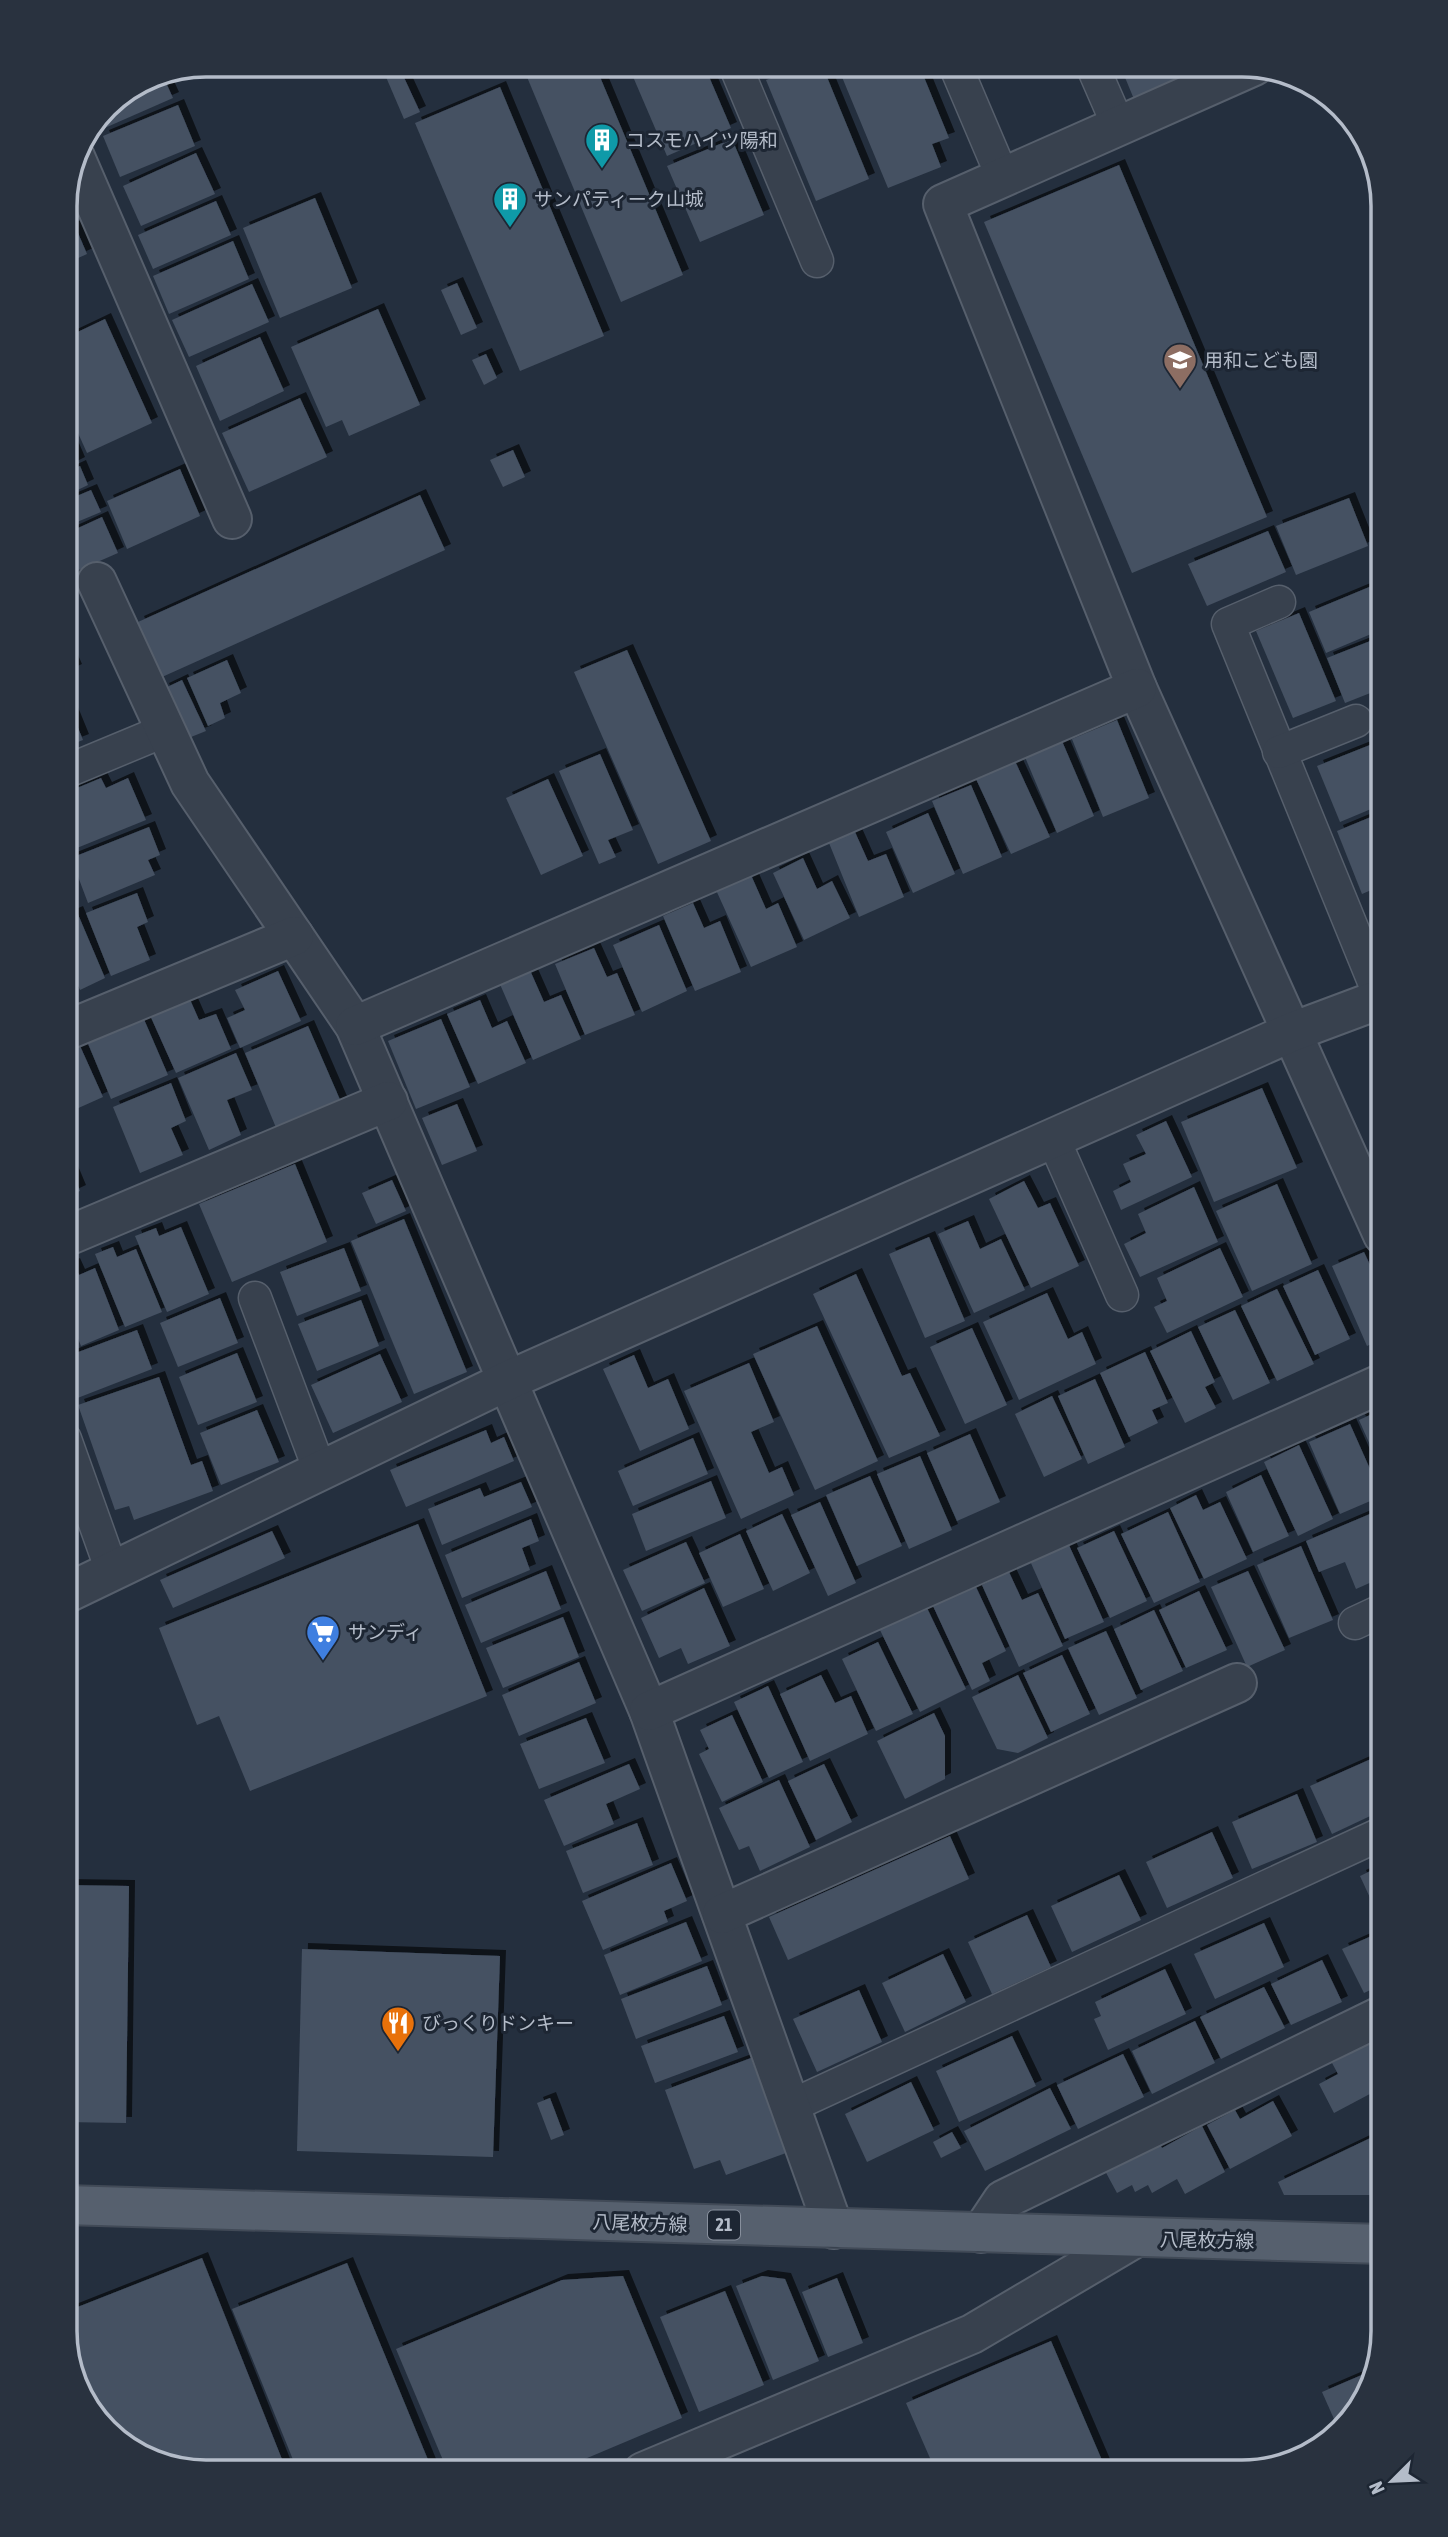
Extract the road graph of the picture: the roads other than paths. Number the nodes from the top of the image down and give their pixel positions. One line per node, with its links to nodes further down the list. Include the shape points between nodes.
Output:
1 (740, 77): 8 (lane)
2 (960, 77): 7 (lane)
3 (1097, 77): 5 (lane)
4 (1230, 77): 5 (street)
5 (1119, 127): 7 (street)
6 (81, 172): 9 (street)
7 (1003, 178): 12 (street, via 943,205)
8 (817, 261)
9 (232, 519)
10 (97, 582): 14 (street)
11 (1279, 602): 15 (lane, via 1228,624)
12 (1137, 688): 21 (street); 22 (street)
13 (1356, 722): 15 (lane)
14 (166, 730): 16 (lane); 17 (street, via 190,783)
15 (1279, 752): 18 (lane)
16 (77, 767)
17 (294, 936): 20 (street); 21 (street)
18 (1371, 973)
19 (1371, 1003): 22 (street)
20 (77, 1026)
21 (355, 1026): 23 (street)
22 (1292, 1032): 24 (street); 25 (street)
23 (388, 1101): 26 (street); 29 (street)
24 (1053, 1138): 27 (lane); 29 (street)
25 (1371, 1208)
26 (77, 1232)
27 (1122, 1295)
28 (255, 1298): 31 (lane)
29 (509, 1380): 31 (street); 36 (street)
30 (1371, 1388): 36 (street)
31 (320, 1471): 33 (street)
32 (77, 1473): 33 (lane)
33 (112, 1571): 34 (street)
34 (77, 1588)
35 (1237, 1683): 38 (street)
36 (649, 1711): 38 (street)
37 (1371, 1839): 40 (lane)
38 (722, 1914): 40 (street)
39 (1371, 2021): 43 (street, via 1003,2200)
40 (791, 2106): 42 (street)
41 (77, 2205): 42 (main road, 八尾枚方線 / 21)
42 (834, 2229): 43 (main road, 八尾枚方線 / 21)
43 (981, 2233): 44 (main road, 八尾枚方線 / 21)
44 (1135, 2238): 45 (main road, 八尾枚方線 / 21); 46 (street, via 972,2334)
45 (1371, 2244)
46 (672, 2460)

